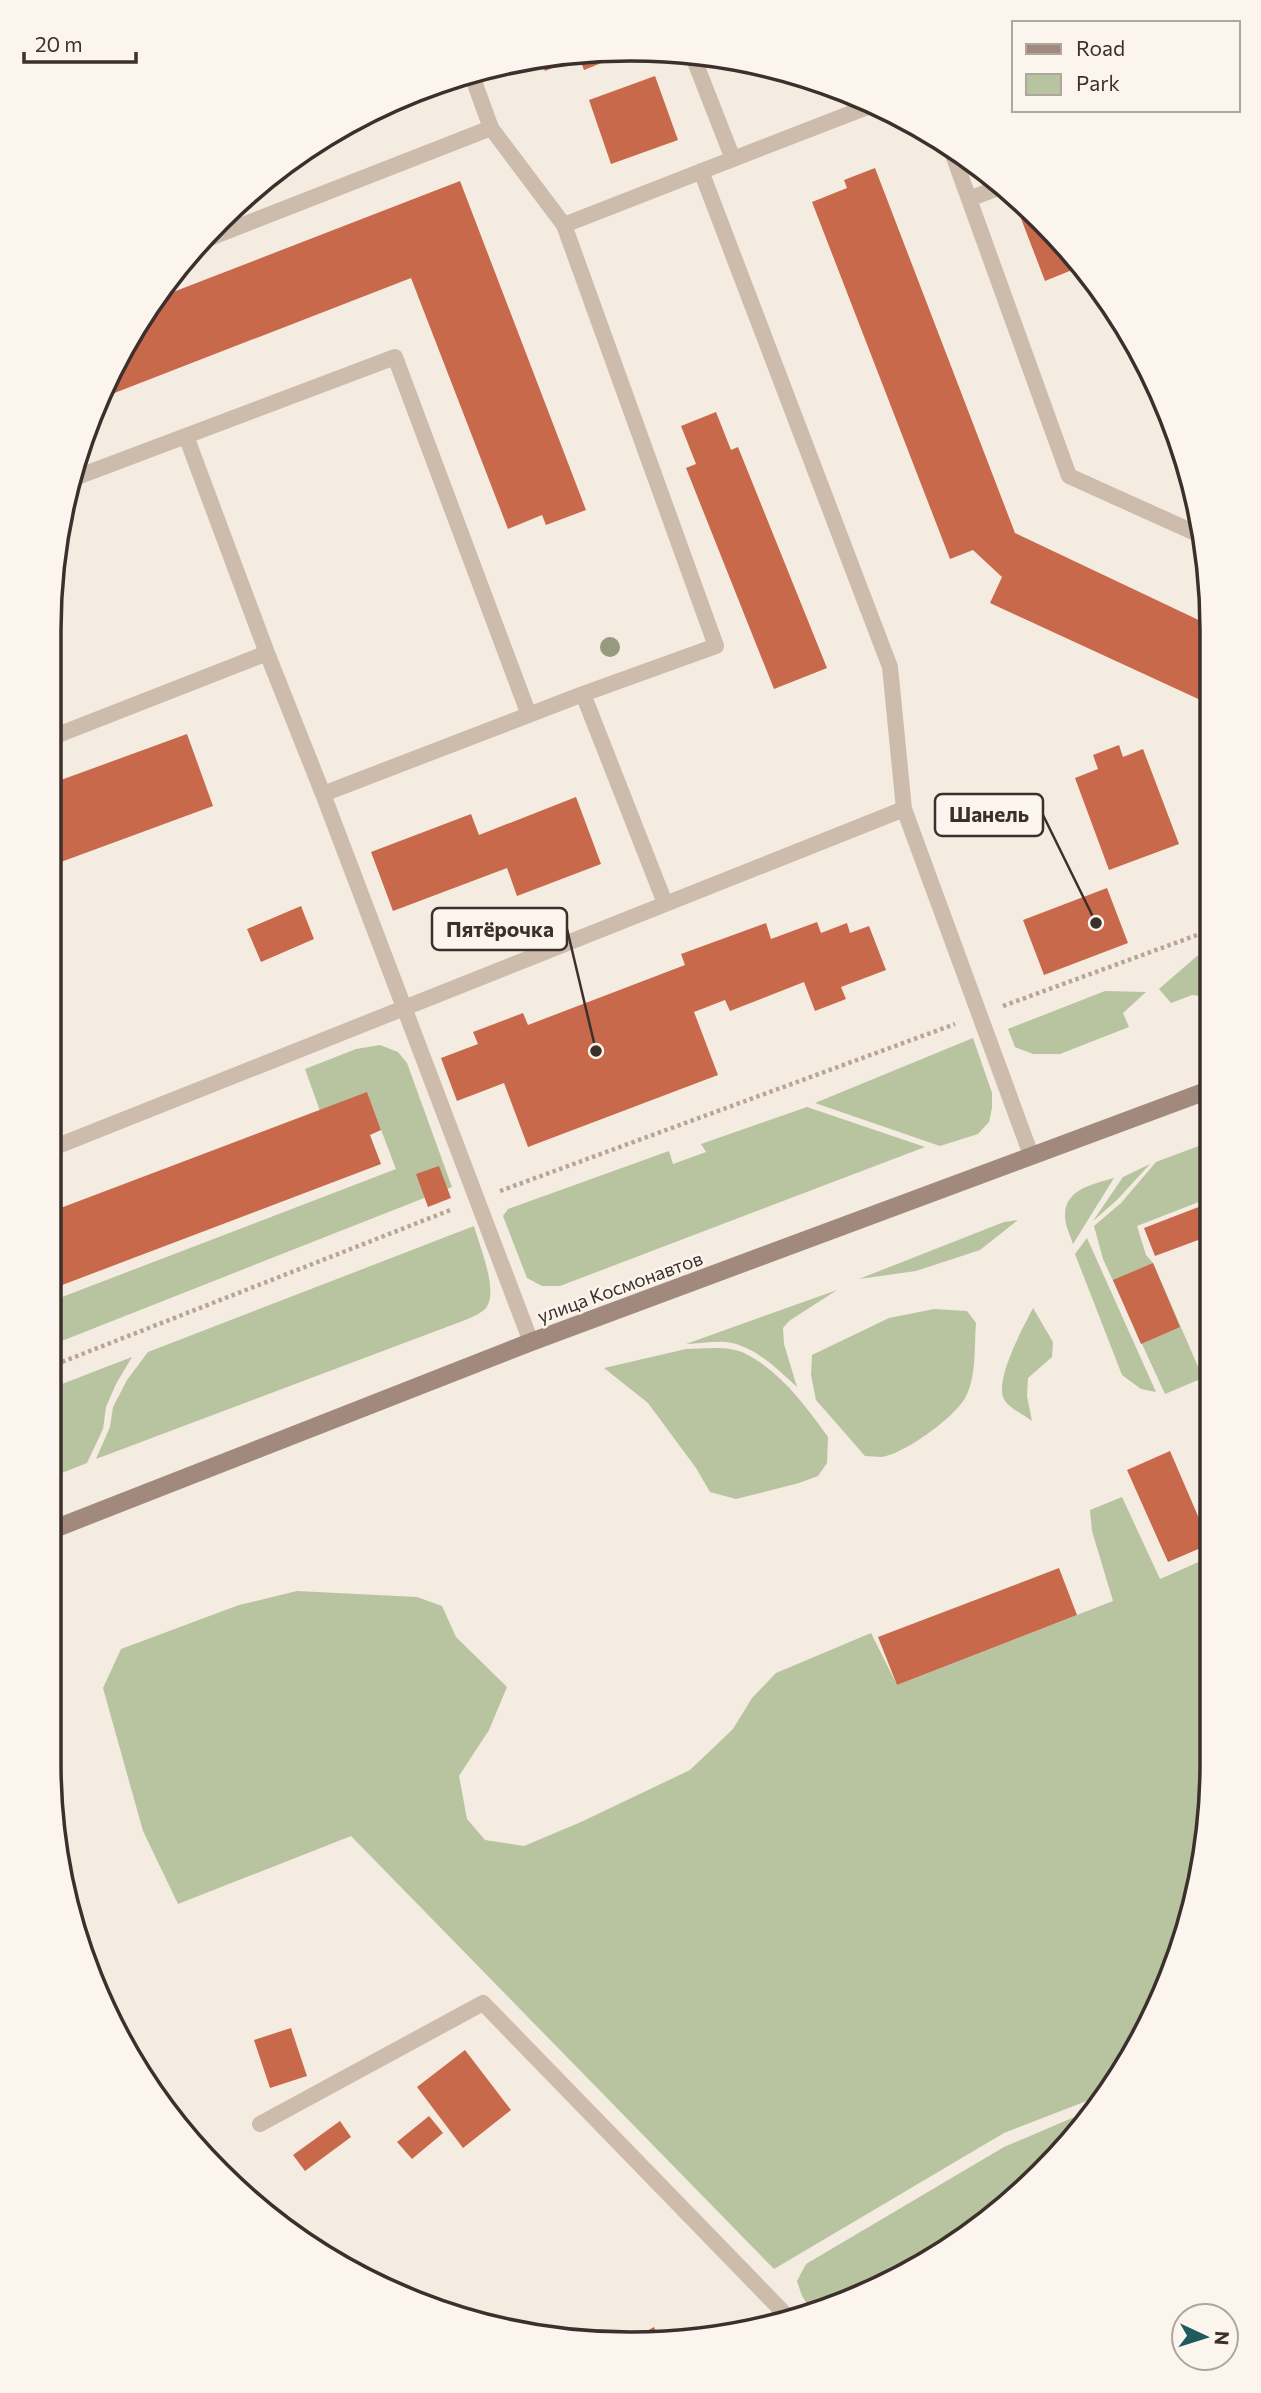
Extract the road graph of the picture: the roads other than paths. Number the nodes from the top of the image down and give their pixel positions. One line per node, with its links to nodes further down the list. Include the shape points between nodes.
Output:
1 (696, 65): 5 (lane)
2 (474, 83): 4 (lane)
3 (859, 110): 5 (lane)
4 (491, 128): 10 (lane); 11 (lane)
5 (733, 159): 7 (lane)
6 (956, 164): 9 (lane)
7 (701, 171): 10 (lane); 20 (lane, via 890,667)
8 (991, 191): 9 (lane)
9 (970, 200): 14 (lane, via 1069,476)
10 (564, 225): 16 (lane, via 716,646)
11 (224, 232)
12 (186, 436): 13 (lane); 15 (lane); 17 (lane, via 396,357)
13 (83, 475)
14 (1191, 531)
15 (267, 653): 18 (lane); 19 (lane)
16 (583, 694): 17 (lane); 21 (lane)
17 (529, 715): 19 (lane)
18 (61, 734)
19 (323, 794): 22 (lane)
20 (904, 809): 21 (lane); 25 (lane)
21 (665, 903): 22 (lane)
22 (403, 1007): 24 (lane); 26 (lane)
23 (1200, 1093): 25 (main road, улица Космонавтов)
24 (61, 1145)
25 (1031, 1155): 26 (main road, улица Космонавтов)
26 (531, 1342): 27 (main road, улица Космонавтов)
27 (61, 1526)
28 (260, 2124): 29 (lane, via 483,2003)
29 (782, 2311)

